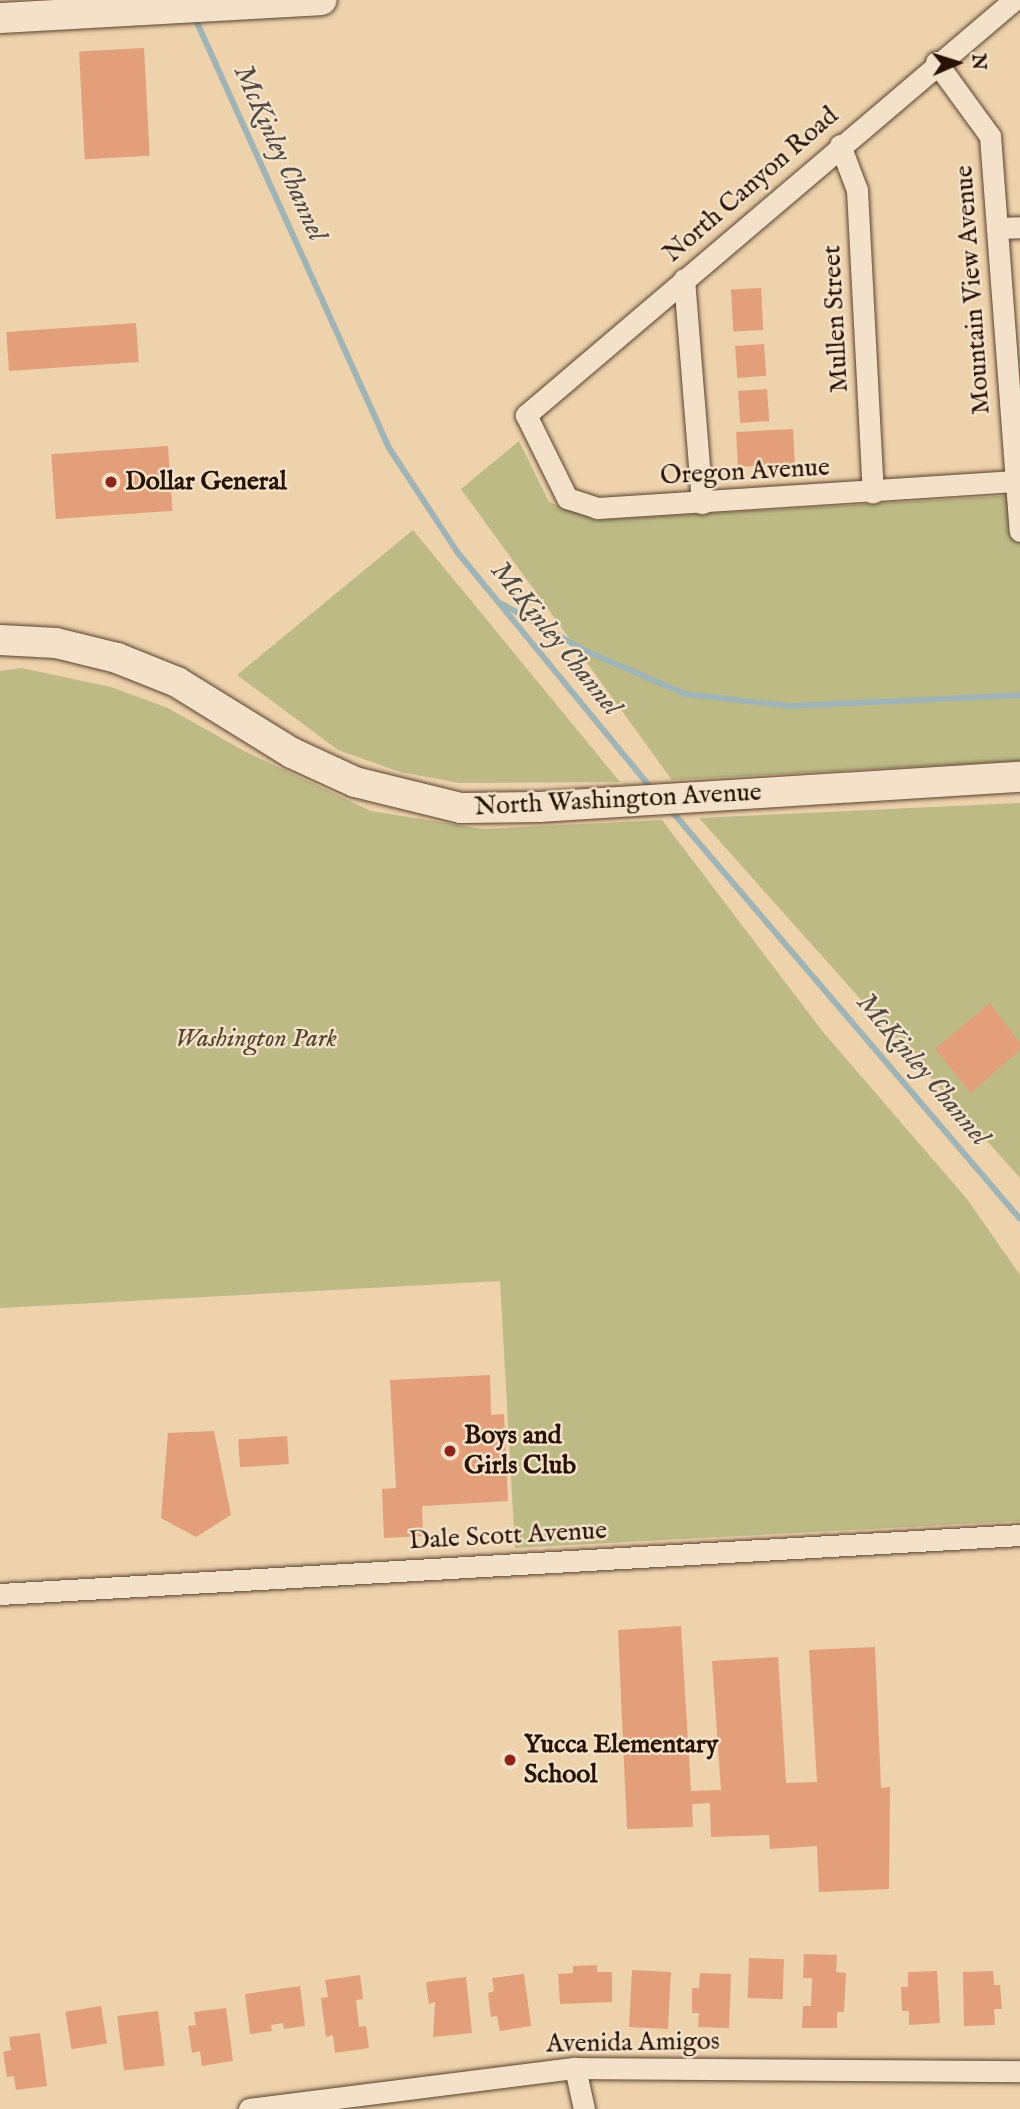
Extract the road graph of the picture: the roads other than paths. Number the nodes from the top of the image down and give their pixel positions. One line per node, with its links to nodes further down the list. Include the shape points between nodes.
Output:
1 (321, 0): 3 (main road)
2 (1014, 0): 4 (street, North Canyon Road)
3 (0, 18)
4 (936, 62): 5 (street, North Canyon Road); 7 (street, Mountain View Avenue, via 990,136)
5 (841, 145): 8 (street, North Canyon Road); 11 (street, Mullen Street, via 858,190)
6 (1020, 227): 7 (street)
7 (998, 228): 10 (street, Mountain View Avenue)
8 (684, 279): 9 (street, North Canyon Road); 12 (street)
9 (526, 415): 12 (street, Oregon Avenue, via 567,498 597,508)
10 (1017, 481): 11 (street, Oregon Avenue); 13 (street, Mountain View Avenue)
11 (873, 493): 12 (street, Oregon Avenue)
12 (702, 503)
13 (1020, 531)
14 (0, 640): 15 (main road, North Washington Avenue, via 56,643 117,658 177,682 292,753 355,782 461,808)
15 (1020, 777)
16 (1020, 1535): 17 (street, Dale Scott Avenue)
17 (0, 1594)
18 (575, 2068): 19 (street, Avenida Amigos); 20 (street, Avenida Amigos); 21 (street)
19 (1020, 2071)
20 (249, 2109)
21 (584, 2109)

